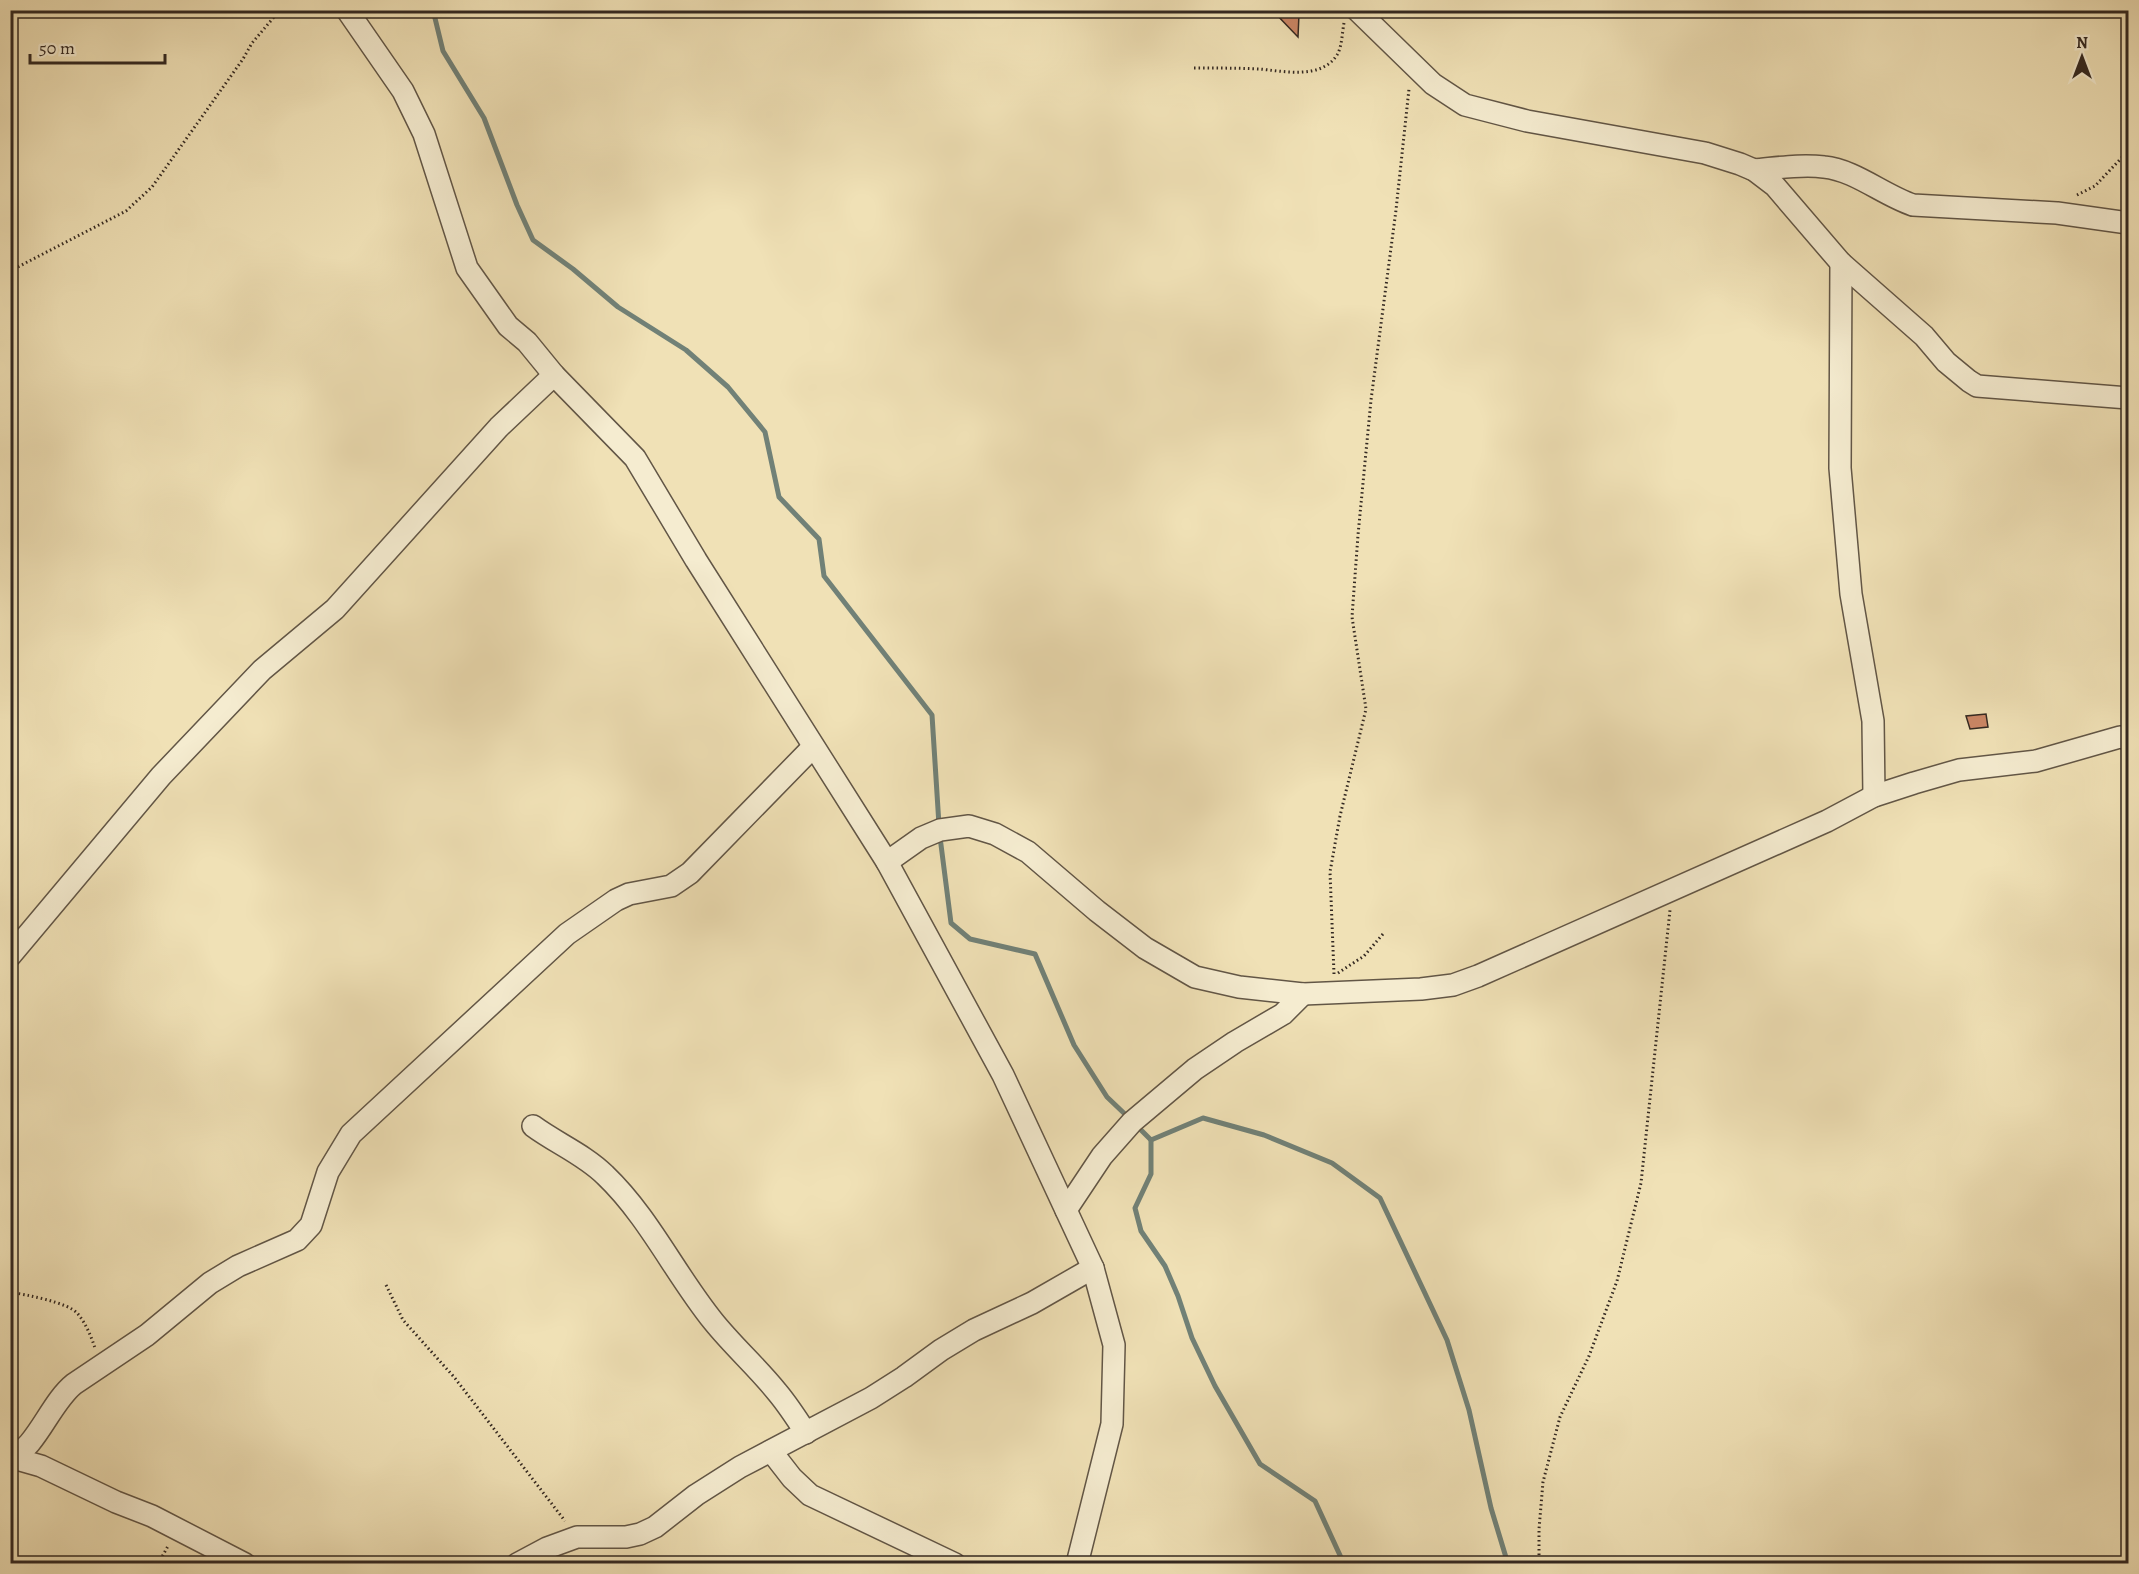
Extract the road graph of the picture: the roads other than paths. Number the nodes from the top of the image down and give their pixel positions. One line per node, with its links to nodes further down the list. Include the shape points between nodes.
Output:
1 (347, 10): 6 (street, via 403,91 424,134 467,268 507,326 527,342)
2 (1351, 16): 3 (street, via 1433,84 1465,105 1527,121 1705,153)
3 (1754, 170): 4 (street, via 1825,166 1913,205 2057,213); 5 (street, via 1775,186)
4 (2128, 223)
5 (1841, 263): 7 (street, via 1977,386); 10 (street, via 1840,468 1851,594 1873,721)
6 (554, 375): 9 (street, via 635,458); 12 (street, via 499,427 334,609 262,670 161,776)
7 (2128, 398)
8 (2128, 739): 10 (street, via 2121,737 2036,761 1959,770)
9 (813, 747): 11 (street); 19 (street, via 690,873 671,886 616,900 567,934 351,1134 328,1172 311,1225 297,1240 210,1283 147,1335 64,1393 32,1442)
10 (1874, 796): 13 (street, via 1672,891 1453,985)
11 (886, 862): 13 (street, via 940,830 969,826 995,834 1029,852 1145,948 1196,977 1239,987); 15 (street, via 1003,1074)
12 (10, 956)
13 (1303, 994): 15 (street, via 1282,1014 1195,1069 1139,1115 1102,1156)
14 (533, 1126): 17 (street, via 590,1163 616,1186 667,1252 712,1320 777,1391)
15 (1066, 1210): 16 (street)
16 (1093, 1268): 17 (street, via 974,1330 871,1398); 23 (street, via 1114,1345 1112,1424)
17 (806, 1433): 18 (street)
18 (771, 1451): 21 (street, via 740,1467 640,1534 577,1537); 22 (street, via 810,1495)
19 (12, 1458): 20 (street, via 41,1466 152,1516)
20 (245, 1563)
21 (517, 1563)
22 (955, 1563)
23 (1077, 1563)

